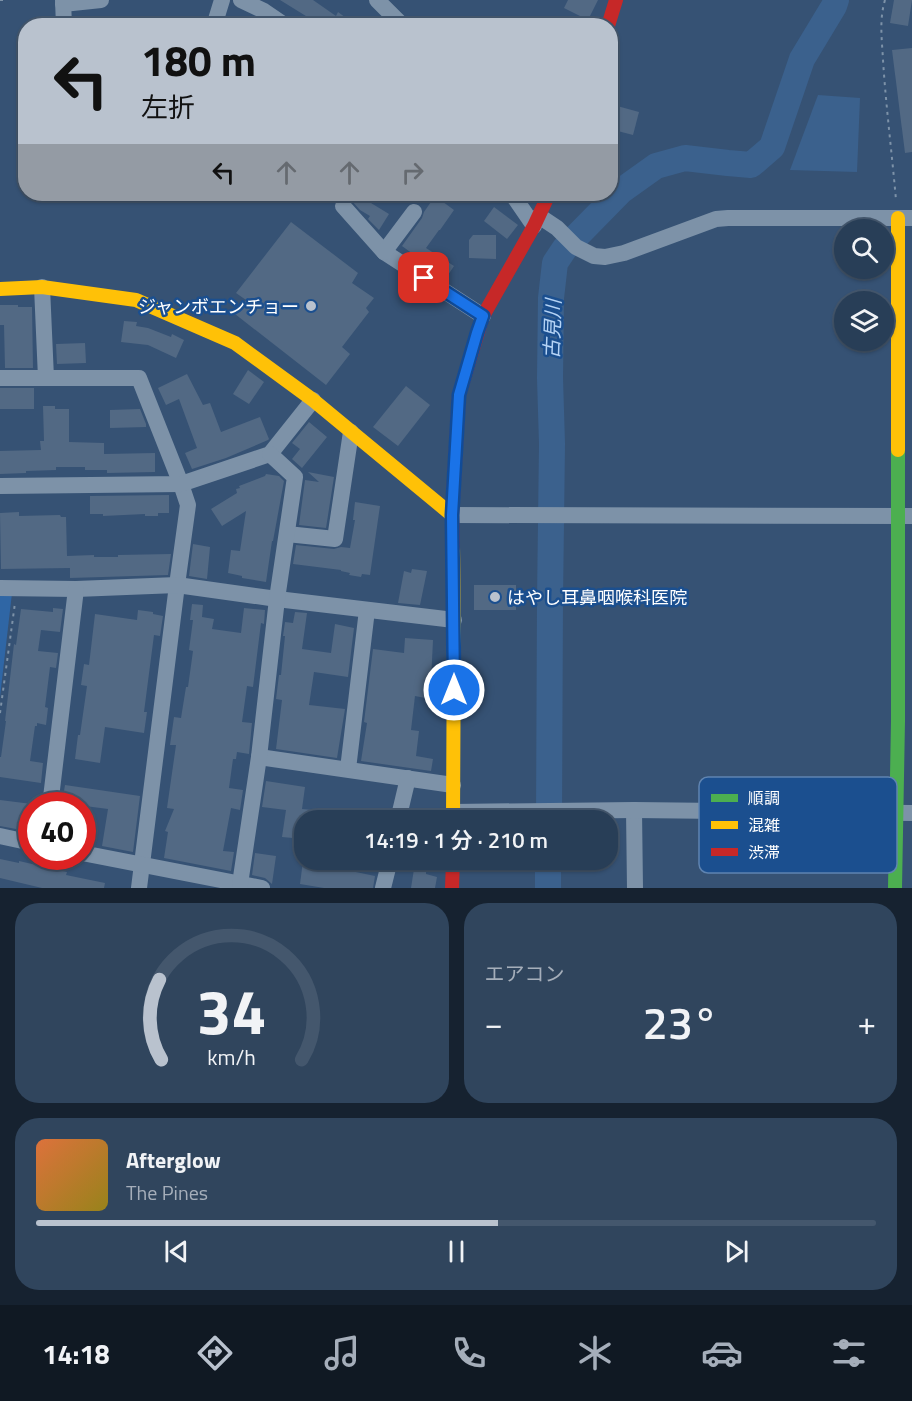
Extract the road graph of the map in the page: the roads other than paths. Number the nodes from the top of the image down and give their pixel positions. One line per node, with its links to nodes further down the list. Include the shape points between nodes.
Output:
1 (101, 0): 6 (street)
2 (222, 0): 9 (street)
3 (241, 0): 7 (street)
4 (377, 0): 11 (street)
5 (616, 0): 12 (street)
6 (63, 2): 8 (street)
7 (267, 5): 10 (street)
8 (64, 18)
9 (216, 18)
10 (279, 18)
11 (395, 18)
12 (610, 18)
13 (518, 201): 18 (street)
14 (546, 201): 18 (street)
15 (343, 206): 19 (street)
16 (414, 212): 19 (street)
17 (905, 218): 18 (street, via 716,219 605,257 576,247 564,234); 31 (street)
18 (536, 221): 22 (street)
19 (384, 252): 22 (street)
20 (42, 287): 21 (street); 24 (street); 25 (street, via 136,300 235,343)
21 (0, 289)
22 (483, 316): 30 (street, via 459,395)
23 (0, 378): 24 (street)
24 (46, 378): 28 (street, via 139,378)
25 (313, 400): 26 (street); 27 (street)
26 (351, 432): 30 (street); 32 (street, via 336,539)
27 (270, 454): 28 (street); 32 (street, via 295,477)
28 (181, 484): 29 (street); 33 (street, via 188,505)
29 (0, 486)
30 (452, 515): 31 (street); 38 (street)
31 (905, 516): 49 (street)
32 (287, 534): 36 (street)
33 (177, 585): 35 (street); 36 (street); 53 (street)
34 (8, 588): 35 (street)
35 (76, 589): 43 (street)
36 (277, 599): 37 (street); 39 (street)
37 (367, 610): 38 (street); 40 (street)
38 (454, 620): 42 (street)
39 (259, 757): 40 (street); 58 (street)
40 (348, 769): 41 (street)
41 (408, 778): 42 (street); 44 (street)
42 (453, 785): 45 (street)
43 (52, 792)
44 (400, 810)
45 (453, 810)
46 (634, 810): 47 (street); 48 (street); 63 (street)
47 (618, 811)
48 (699, 811)
49 (904, 813): 56 (street)
50 (0, 836): 51 (street)
51 (18, 840)
52 (96, 856): 53 (street)
53 (142, 865): 58 (street); 59 (street)
54 (388, 870): 61 (street)
55 (453, 870): 62 (street)
56 (897, 871)
57 (897, 873): 64 (street)
58 (240, 884): 60 (street)
59 (139, 888)
60 (262, 888)
61 (383, 888)
62 (452, 888)
63 (635, 888)
64 (895, 888)

